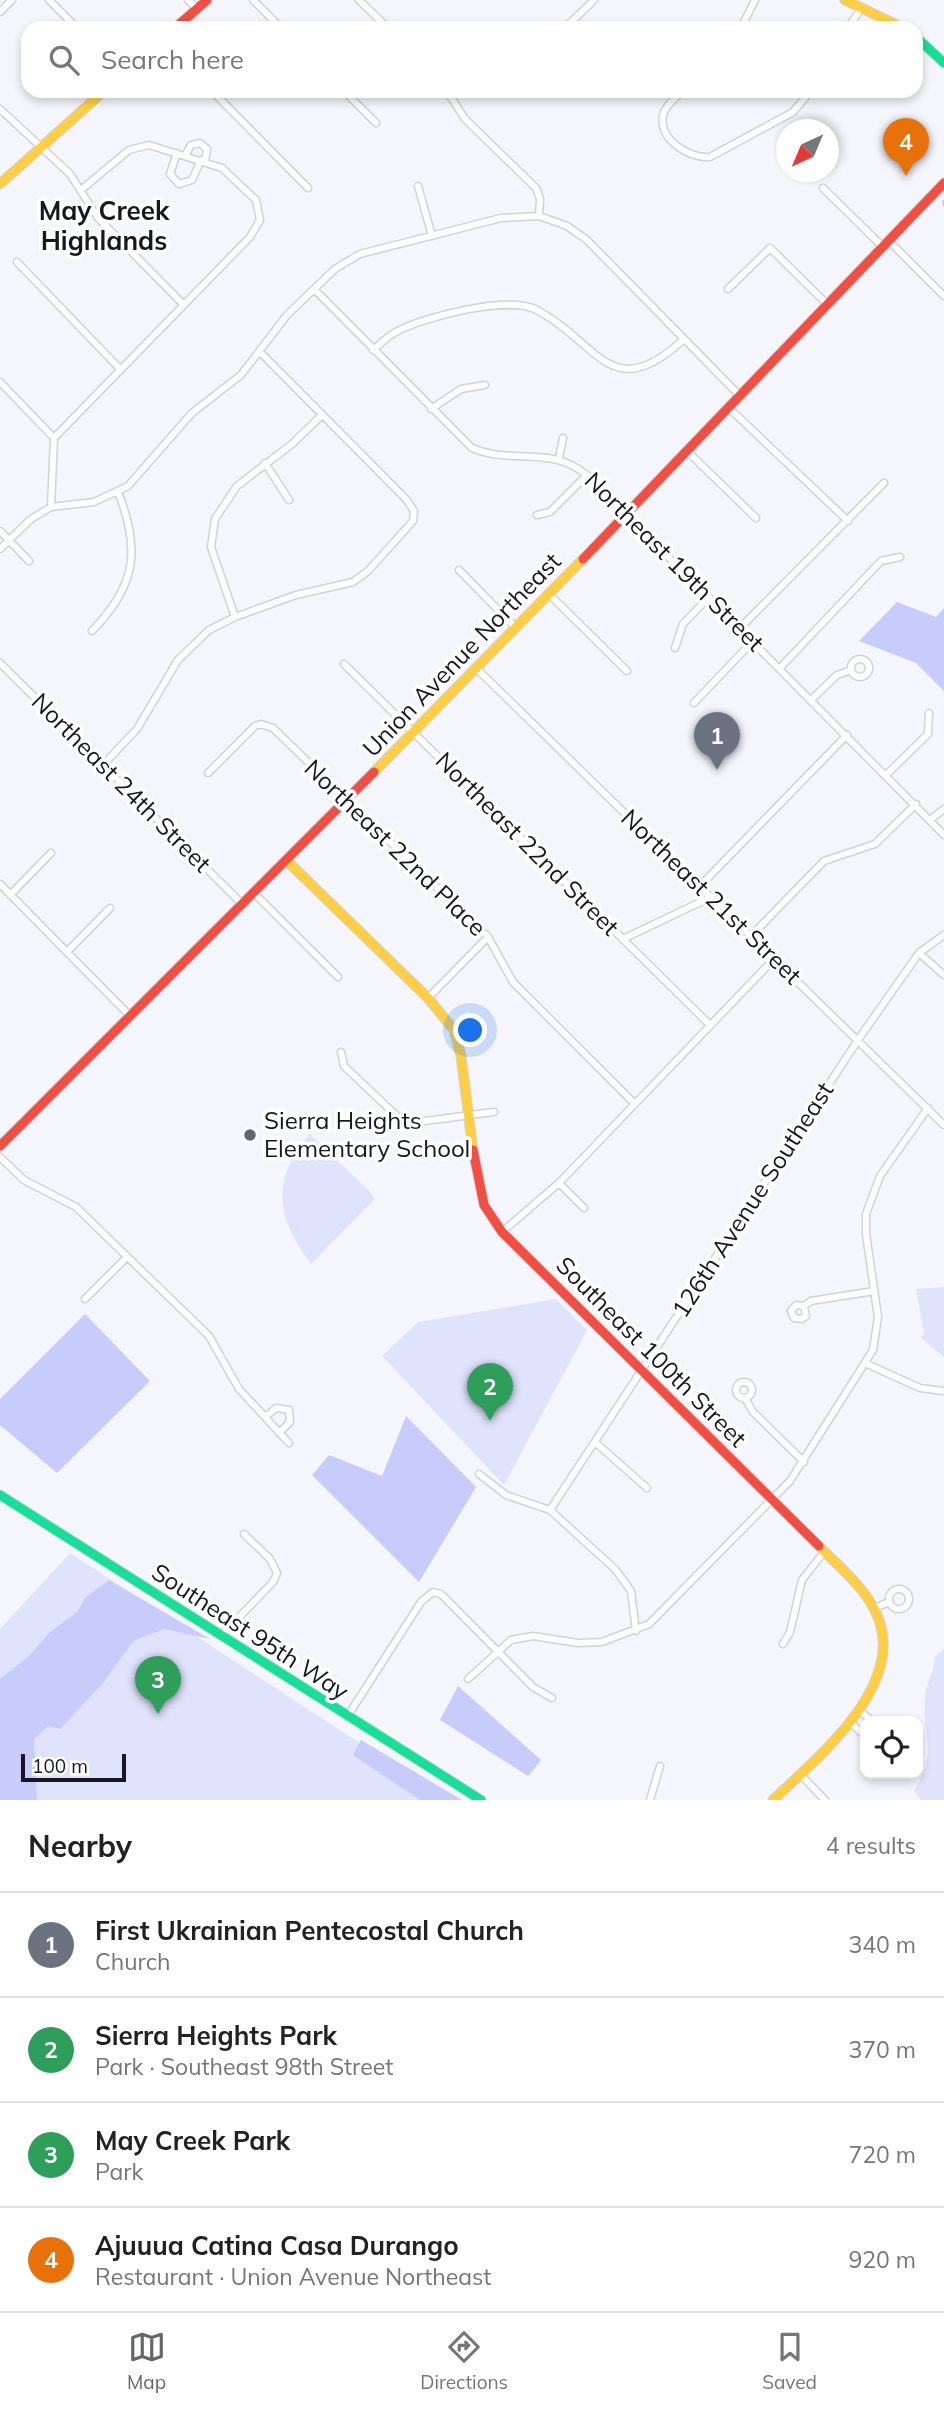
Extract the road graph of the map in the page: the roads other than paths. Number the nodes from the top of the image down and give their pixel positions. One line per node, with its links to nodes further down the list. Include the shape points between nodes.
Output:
1 (12, 0): 12 (street)
2 (49, 0): 13 (street)
3 (188, 0): 11 (street)
4 (207, 0): 11 (street)
5 (253, 0): 15 (street)
6 (359, 0): 16 (street)
7 (594, 0): 17 (street)
8 (755, 0): 18 (street)
9 (845, 0): 10 (street)
10 (862, 7): 19 (street); 20 (street)
11 (197, 9): 14 (street)
12 (0, 12)
13 (70, 21)
14 (183, 21)
15 (274, 21)
16 (381, 21)
17 (572, 21)
18 (744, 21)
19 (853, 21)
20 (889, 21)
21 (923, 44): 22 (street)
22 (944, 63)
23 (96, 98): 31 (street)
24 (219, 98): 38 (street)
25 (351, 98): 30 (street)
26 (452, 98): 41 (street, via 465,119 536,188)
27 (675, 98): 28 (street, via 664,113 664,130 671,141 699,158 710,157 779,121)
28 (805, 98)
29 (0, 109): 31 (street)
30 (376, 123)
31 (42, 147): 36 (street); 40 (street)
32 (177, 153): 33 (street); 34 (street, via 170,174 179,184 192,180); 40 (street, via 149,145 135,147)
33 (185, 156): 34 (street); 34 (street, via 191,145 200,143 206,149)
34 (203, 161): 48 (street, via 229,173 256,200 260,220 250,237)
35 (944, 183): 43 (street, Union Avenue Northeast)
36 (0, 184)
37 (418, 186): 42 (street)
38 (308, 188)
39 (823, 188): 43 (street)
40 (81, 190): 48 (street, via 98,218)
41 (539, 215): 42 (street, via 501,218); 50 (street, via 568,226 587,240)
42 (432, 236): 45 (street, via 352,257)
43 (886, 244): 47 (street); 49 (street, Union Avenue Northeast)
44 (17, 261): 53 (street)
45 (314, 289): 51 (street, Northeast 19th Street); 52 (street)
46 (729, 289): 49 (street, via 770,248)
47 (944, 296)
48 (183, 304): 53 (street)
49 (828, 305): 56 (street, Union Avenue Northeast)
50 (684, 339): 51 (street, via 659,361 643,368 626,368 600,359 538,310 511,302 414,325 395,332); 56 (street)
51 (373, 350): 58 (street, Northeast 19th Street)
52 (260, 352): 59 (street); 67 (street, via 241,374 192,413 136,478)
53 (120, 369): 60 (street)
54 (0, 382): 60 (street)
55 (485, 385): 58 (street, via 461,388)
56 (740, 397): 57 (street, Union Avenue Northeast)
57 (729, 408): 62 (street, Union Avenue Northeast); 73 (street)
58 (431, 409): 63 (street, Northeast 19th Street, via 463,442 482,452)
59 (322, 415): 64 (street); 82 (street, via 406,499 415,516 410,527 353,582 296,595)
60 (54, 438): 69 (street)
61 (563, 438): 63 (street)
62 (687, 451): 70 (street, Union Avenue Northeast); 72 (street)
63 (559, 458): 65 (street, Northeast 19th Street)
64 (264, 463): 68 (street); 82 (street, via 227,498 212,527 214,559)
65 (587, 475): 70 (street, Northeast 19th Street); 71 (street, via 550,512)
66 (884, 483): 73 (street)
67 (118, 492): 69 (street, via 94,502); 85 (street, via 132,540 131,569 116,606)
68 (289, 500)
69 (51, 507): 75 (street)
70 (626, 514): 80 (street, Union Avenue Northeast); 81 (street, Northeast 19th Street)
71 (537, 516)
72 (756, 518)
73 (848, 521): 84 (street)
74 (0, 531): 75 (street)
75 (9, 540): 76 (street); 78 (street)
76 (0, 549)
77 (900, 556): 90 (street, via 881,561)
78 (29, 561)
79 (459, 570): 83 (street)
80 (549, 594): 83 (street, Union Avenue Northeast); 93 (street)
81 (709, 597): 84 (street, Northeast 19th Street); 87 (street, via 683,624)
82 (235, 617): 99 (street, via 209,630 187,649 137,729)
83 (516, 628): 91 (street, Union Avenue Northeast)
84 (740, 628): 86 (street, Northeast 19th Street)
85 (92, 631)
86 (753, 641): 90 (street, Northeast 19th Street); 95 (street)
87 (675, 648)
88 (0, 663): 99 (street, Northeast 24th Street)
89 (344, 664): 97 (street, Northeast 22nd Street)
90 (780, 668): 94 (street, Northeast 19th Street)
91 (477, 669): 97 (street, Union Avenue Northeast); 110 (street, Northeast 21st Street)
92 (851, 670): 94 (street, via 837,675)
93 (627, 671)
94 (811, 700): 98 (street, Northeast 19th Street)
95 (694, 703)
96 (929, 713): 101 (street, via 928,734)
97 (413, 733): 102 (street, Union Avenue Northeast); 119 (street, Northeast 22nd Street)
98 (847, 735): 101 (street, Northeast 19th Street); 110 (street)
99 (103, 765): 114 (street, Northeast 24th Street)
100 (208, 773): 102 (street, Northeast 22nd Place, via 248,731 261,724 273,728)
101 (887, 775): 103 (street, Northeast 19th Street)
102 (346, 800): 108 (street, Union Avenue Northeast); 118 (street, Northeast 22nd Place)
103 (916, 804): 105 (street, Northeast 19th Street); 116 (street, via 875,844 824,861)
104 (944, 808): 105 (street)
105 (930, 820): 106 (street, Northeast 19th Street)
106 (944, 835)
107 (51, 853): 112 (street)
108 (286, 860): 111 (street, Union Avenue Northeast); 125 (street, Southeast 100th Street)
109 (0, 884): 112 (street)
110 (700, 886): 113 (street, Northeast 21st Street)
111 (253, 892): 114 (street, Union Avenue Northeast); 124 (street)
112 (10, 895): 120 (street)
113 (711, 897): 116 (street, Northeast 21st Street); 119 (street)
114 (242, 904): 126 (street, Union Avenue Northeast)
115 (110, 908): 120 (street)
116 (751, 936): 122 (street, Northeast 21st Street)
117 (944, 936): 121 (street, 126th Avenue Southeast)
118 (488, 937): 125 (street); 130 (street, Northeast 22nd Place, via 513,982)
119 (623, 939): 127 (street, Northeast 22nd Street)
120 (67, 952): 126 (street)
121 (919, 953): 123 (street); 128 (street, 126th Avenue Southeast)
122 (774, 959): 127 (street); 128 (street, Northeast 21st Street)
123 (944, 975)
124 (338, 977)
125 (428, 998): 133 (street, Southeast 100th Street, via 459,1042)
126 (130, 1016): 135 (street, Union Avenue Northeast)
127 (710, 1025): 130 (street)
128 (858, 1040): 131 (street, Northeast 21st Street); 145 (street, 126th Avenue Southeast)
129 (341, 1052): 133 (street, via 344,1066 397,1118 417,1122)
130 (634, 1103): 137 (street)
131 (928, 1108): 134 (street, Northeast 21st Street); 141 (street, via 870,1196 865,1224)
132 (494, 1112): 133 (street)
133 (469, 1115): 139 (street, Southeast 100th Street, via 481,1194)
134 (944, 1125)
135 (0, 1146)
136 (0, 1157): 140 (street, via 24,1180 76,1207)
137 (559, 1182): 138 (street); 139 (street)
138 (584, 1208)
139 (502, 1233): 145 (street, Southeast 100th Street)
140 (127, 1257): 142 (street); 148 (street, via 214,1341 239,1389)
141 (874, 1291): 143 (street); 144 (street, via 878,1327)
142 (85, 1299)
143 (804, 1306)
144 (867, 1364): 146 (street, via 920,1388); 152 (street)
145 (642, 1370): 151 (street, 126th Avenue Southeast); 156 (street, Southeast 100th Street)
146 (943, 1391)
147 (745, 1398): 152 (street, via 753,1412)
148 (265, 1417): 149 (street); 149 (street, via 280,1407 289,1410 290,1422)
149 (279, 1433): 150 (street)
150 (289, 1443)
151 (596, 1443): 154 (street); 157 (street, 126th Avenue Southeast)
152 (804, 1462): 156 (street)
153 (479, 1474): 157 (street, via 506,1494)
154 (647, 1488)
155 (0, 1495): 163 (street, Southeast 95th Way)
156 (773, 1500): 159 (street, Southeast 100th Street); 162 (street, via 659,1616)
157 (550, 1510): 162 (street, via 626,1581)
158 (244, 1534): 163 (street, via 276,1568 273,1582)
159 (824, 1552): 161 (street, Southeast 100th Street); 164 (street, via 803,1580)
160 (889, 1602): 161 (street)
161 (875, 1608): 168 (street, via 884,1656 875,1687)
162 (636, 1631): 165 (street, via 590,1644 519,1637)
163 (221, 1636): 170 (street, Southeast 95th Way)
164 (783, 1644)
165 (496, 1650): 166 (street); 167 (street, via 533,1687); 170 (street, via 441,1594 425,1595)
166 (468, 1679)
167 (552, 1698)
168 (860, 1710): 169 (street); 171 (street)
169 (867, 1716)
170 (347, 1717): 175 (street, Southeast 95th Way)
171 (850, 1722): 172 (street); 174 (street)
172 (860, 1731)
173 (660, 1766): 176 (street)
174 (800, 1774): 177 (street); 178 (street)
175 (481, 1800)
176 (650, 1800)
177 (773, 1800)
178 (825, 1800)

